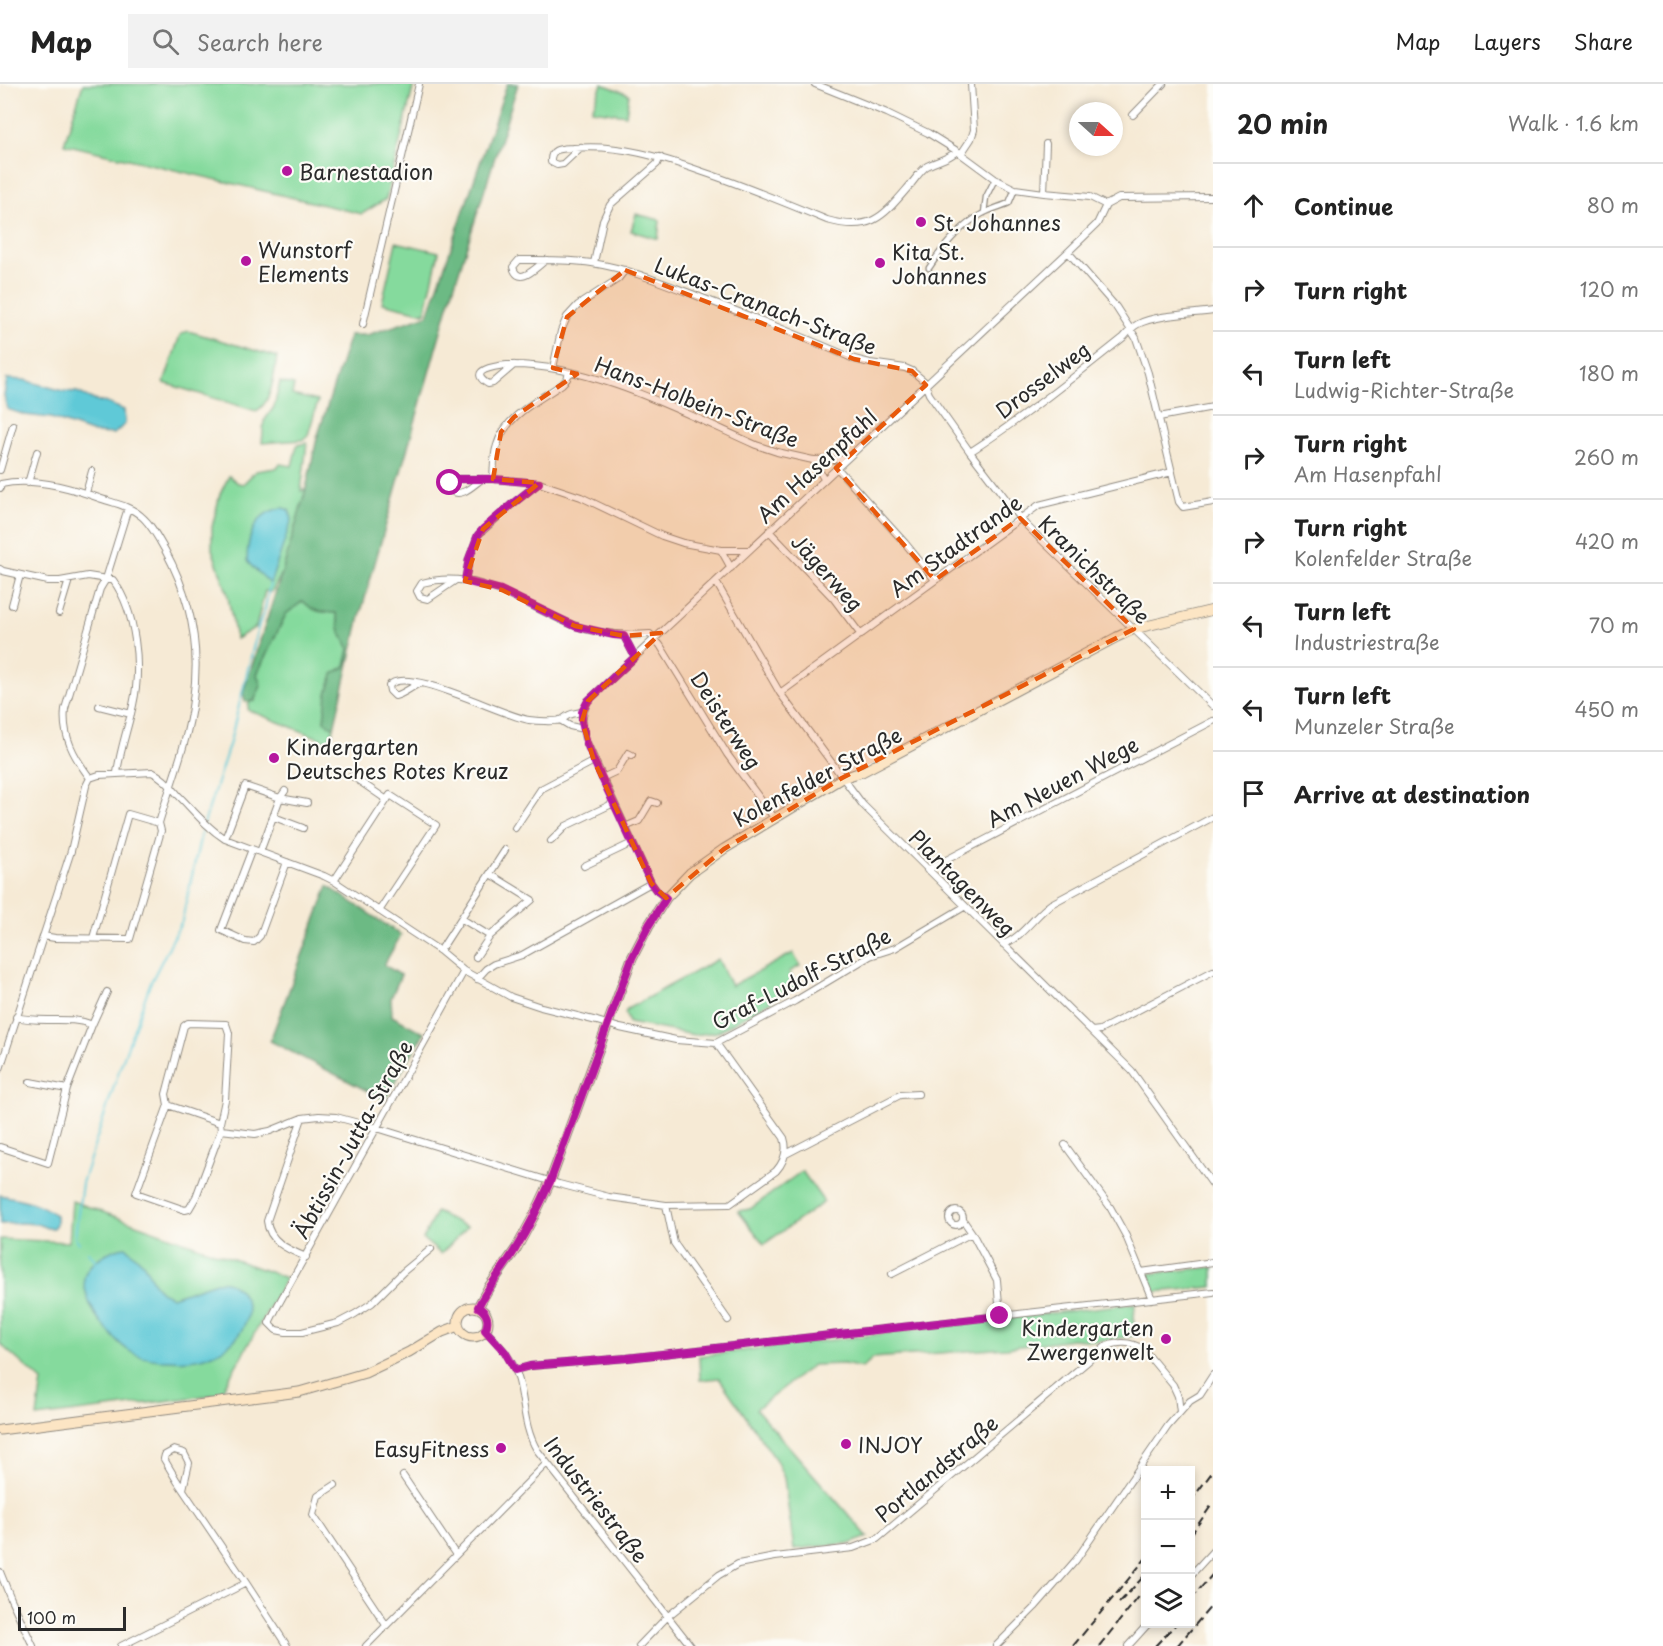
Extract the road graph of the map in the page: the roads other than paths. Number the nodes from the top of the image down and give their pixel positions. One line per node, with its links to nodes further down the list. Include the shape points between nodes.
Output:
1 (419, 84): 22 (street)
2 (815, 84): 8 (street, via 887,113)
3 (971, 84): 8 (street, via 974,130 971,140)
4 (1163, 84): 5 (street)
5 (1133, 116)
6 (1046, 144): 12 (street)
7 (581, 147): 7 (street, via 557,149 551,162 563,164); 9 (street, via 600,146)
8 (959, 152): 9 (street, via 926,167 887,212 872,221 853,224 827,220 735,182); 10 (street)
9 (660, 157): 18 (street, via 610,205)
10 (995, 179): 11 (street); 15 (street, via 986,197)
11 (1015, 189): 12 (street); 15 (street, via 1009,203)
12 (1044, 194): 14 (street, via 1090,197)
13 (1213, 197): 14 (street, via 1119,198)
14 (1106, 205): 16 (street, Am Hasenpfahl, via 1097,224)
15 (984, 213): 19 (street, via 958,232)
16 (1068, 252): 23 (street); 27 (street, Am Hasenpfahl)
17 (546, 260): 17 (street, Lukas-Cranach-Straße, via 519,260 514,272 525,276); 18 (street, Lukas-Cranach-Straße)
18 (594, 263): 20 (street, Lukas-Cranach-Straße)
19 (929, 268)
20 (625, 270): 25 (street, Lukas-Cranach-Straße, via 567,317); 27 (street, Lukas-Cranach-Straße, via 854,359 912,371)
21 (1213, 311): 23 (street, via 1144,322)
22 (363, 324)
23 (1131, 328): 29 (street); 32 (street, Drosselweg, via 1047,398)
24 (514, 365): 24 (street, Hans-Holbein-Straße, via 487,367 481,375 483,381 493,382); 25 (street, Hans-Holbein-Straße)
25 (553, 368): 26 (street, Hans-Holbein-Straße)
26 (569, 372): 34 (street, Hans-Holbein-Straße, via 622,387 756,445); 40 (street, Hans-Holbein-Straße, via 562,384 514,417 501,432)
27 (926, 386): 32 (street, Kranichstraße); 33 (street, Am Hasenpfahl)
28 (1213, 407): 29 (street)
29 (1159, 417): 38 (street)
30 (13, 425): 36 (street)
31 (37, 452): 42 (street)
32 (970, 452): 48 (street, Kranichstraße)
33 (846, 459): 34 (street, Hans-Holbein-Straße); 35 (street, Am Hasenpfahl)
34 (813, 460): 41 (street, Hans-Holbein-Straße)
35 (837, 468): 41 (street, Am Hasenpfahl); 58 (street)
36 (0, 470)
37 (92, 471): 45 (street)
38 (1172, 472): 46 (street, via 1183,507); 48 (street, Am Stadtrande, via 1039,505)
39 (482, 479): 39 (street, via 454,479 449,487 460,494); 40 (street)
40 (493, 479): 43 (street)
41 (824, 479): 49 (street, Am Hasenpfahl)
42 (28, 483): 44 (street); 45 (street)
43 (539, 483): 50 (street, via 581,497 662,536); 59 (street, via 478,535)
44 (0, 485)
45 (86, 493): 47 (street)
46 (1213, 502)
47 (128, 508): 55 (street); 85 (street, via 142,516 175,568 192,627 196,660 194,700)
48 (1020, 518): 58 (street, Am Stadtrande); 64 (street, Kranichstraße)
49 (770, 531): 51 (street, Am Hasenpfahl); 65 (street, Jägerweg)
50 (721, 550): 51 (street); 52 (street)
51 (749, 550): 52 (street, Am Hasenpfahl)
52 (730, 568): 60 (street, Am Hasenpfahl)
53 (0, 569): 54 (street)
54 (21, 575): 56 (street, via 48,581); 61 (street)
55 (106, 579): 56 (street, via 88,576); 74 (street, via 113,580 120,590 135,641 137,678); 82 (street, via 65,708 65,728 74,755)
56 (69, 580): 63 (street)
57 (456, 580): 57 (street, via 422,583 417,591 420,597 428,599); 59 (street)
58 (934, 580): 65 (street, Am Stadtrande)
59 (465, 581): 66 (street, via 501,590 575,626)
60 (716, 582): 67 (street, Am Hasenpfahl); 70 (street, Plantagenweg)
61 (12, 605)
62 (1213, 610): 64 (main road, Kolenfelder Straße)
63 (59, 613)
64 (1134, 628): 72 (street, Kranichstraße); 84 (main road, Kolenfelder Straße, via 862,772)
65 (861, 635): 70 (street, Am Stadtrande)
66 (624, 636): 67 (street, via 650,634); 68 (street)
67 (655, 638): 68 (street, Am Hasenpfahl); 94 (street, Deisterweg, via 727,754)
68 (635, 657): 73 (street, Am Hasenpfahl, via 588,701)
69 (421, 683): 75 (street, via 519,718)
70 (780, 693): 84 (street, Plantagenweg)
71 (99, 706): 74 (street)
72 (1213, 706)
73 (582, 712): 75 (street); 77 (street)
74 (131, 714): 80 (street)
75 (560, 720): 77 (street)
76 (1213, 721): 107 (street, Am Neuen Wege)
77 (582, 729): 79 (street)
78 (632, 755): 83 (street, via 628,753 617,771)
79 (594, 761): 83 (street); 98 (street, via 541,789)
80 (117, 773): 82 (street, Graf-Ludolf-Straße); 85 (street, Graf-Ludolf-Straße, via 152,772)
81 (352, 776): 88 (street)
82 (90, 778): 115 (street)
83 (602, 778): 91 (street)
84 (842, 778): 94 (main road, Kolenfelder Straße); 107 (street, Plantagenweg)
85 (170, 786): 95 (street); 99 (street, Graf-Ludolf-Straße, via 208,827)
86 (285, 791): 87 (street)
87 (280, 798): 89 (street); 93 (street); 99 (street, via 245,786)
88 (387, 800): 109 (street); 113 (street, via 390,795 436,825)
89 (307, 803)
90 (657, 803): 96 (street, via 651,801 639,821)
91 (614, 804): 96 (street); 100 (street, via 567,825)
92 (1213, 817): 118 (street, via 1051,904 1011,942)
93 (273, 818): 97 (street); 104 (street)
94 (775, 819): 111 (main road, Kolenfelder Straße, via 701,864)
95 (159, 823): 117 (street, via 161,831 130,939); 117 (street, via 128,814)
96 (625, 827): 101 (street)
97 (303, 828)
98 (515, 828)
99 (225, 838): 102 (street, Graf-Ludolf-Straße)
100 (551, 842)
101 (632, 843): 106 (street); 110 (street)
102 (252, 849): 104 (street, Graf-Ludolf-Straße); 105 (street, via 221,930 245,941 254,942 260,936)
103 (505, 850): 108 (street)
104 (260, 852): 105 (street, Graf-Ludolf-Straße)
105 (287, 862): 109 (street, Graf-Ludolf-Straße)
106 (584, 866)
107 (927, 870): 112 (street, Plantagenweg)
108 (490, 874): 114 (street); 116 (street, via 532,900)
109 (334, 881): 113 (street, Graf-Ludolf-Straße)
110 (651, 883): 111 (street); 123 (street, via 522,955 494,964)
111 (666, 898): 127 (main road, Kolenfelder Straße, via 632,958)
112 (964, 907): 118 (street, Plantagenweg); 129 (street, Graf-Ludolf-Straße, via 895,948 870,956)
113 (379, 911): 119 (street, Graf-Ludolf-Straße)
114 (462, 919): 116 (street); 119 (street)
115 (43, 936): 117 (street); 125 (street)
116 (490, 936): 120 (street)
117 (93, 938)
118 (1003, 944): 128 (street, Plantagenweg)
119 (440, 951): 121 (street, Graf-Ludolf-Straße)
120 (476, 957)
121 (464, 971): 123 (street, Graf-Ludolf-Straße); 137 (street, Äbtissin-Jutta-Straße)
122 (1213, 971): 128 (street)
123 (477, 979): 127 (street, Graf-Ludolf-Straße, via 511,997)
124 (107, 992): 126 (street)
125 (16, 1017): 126 (street, via 83,1021); 130 (street)
126 (92, 1025): 132 (street)
127 (608, 1025): 129 (street, Graf-Ludolf-Straße, via 676,1040); 141 (main road, Kolenfelder Straße)
128 (1092, 1032): 142 (street, Plantagenweg, via 1132,1071)
129 (716, 1042): 140 (street, via 784,1138)
130 (0, 1069)
131 (30, 1082): 132 (street)
132 (67, 1089): 139 (street, via 48,1163)
133 (918, 1094): 140 (street, via 900,1095)
134 (168, 1105): 136 (street); 136 (street, via 166,1094 184,1026 226,1024 229,1033); 136 (street, via 136,1193 189,1209)
135 (302, 1118): 136 (street, via 255,1134); 137 (street, via 336,1118); 147 (street, via 267,1221 276,1241)
136 (220, 1126)
137 (377, 1128): 141 (street); 147 (street, Äbtissin-Jutta-Straße)
138 (1065, 1145): 149 (street, via 1110,1208)
139 (0, 1147)
140 (786, 1154): 143 (street, via 777,1172 730,1204)
141 (550, 1182): 143 (street, via 609,1197); 153 (main road, Kolenfelder Straße, via 516,1249)
142 (1213, 1185)
143 (666, 1205): 155 (street, via 674,1243)
144 (963, 1220): 145 (street)
145 (972, 1233): 150 (street); 154 (street, via 997,1280)
146 (430, 1249): 147 (street, Äbtissin-Jutta-Straße, via 356,1314 302,1332 276,1330 269,1323)
147 (306, 1257)
148 (1213, 1262): 149 (street)
149 (1141, 1272): 152 (street)
150 (891, 1274)
151 (1213, 1292): 152 (street)
152 (1152, 1299): 154 (street)
153 (478, 1307): 156 (main road, via 460,1312); 157 (main road, via 487,1317)
154 (1000, 1316): 158 (street)
155 (728, 1320)
156 (458, 1326): 157 (main road, via 473,1337); 161 (main road, via 365,1373 299,1392)
157 (485, 1330): 158 (street, Industriestraße)
158 (515, 1370): 162 (street, Industriestraße, via 530,1439)
159 (1213, 1375): 160 (street, via 1200,1395)
160 (1180, 1412): 171 (street, Portlandstraße, via 1173,1385 1144,1350 1128,1342 1116,1342 1105,1347 877,1539 853,1548 738,1564); 180 (street, via 1077,1560)
161 (0, 1430)
162 (547, 1463): 167 (street); 171 (street, Industriestraße)
163 (403, 1476): 167 (street)
164 (335, 1485): 172 (street, via 318,1496 313,1515)
165 (183, 1489): 165 (street, via 164,1459 174,1450 184,1453 189,1462); 170 (street)
166 (1213, 1551): 169 (street)
167 (456, 1555): 172 (street)
168 (0, 1572): 174 (street)
169 (1193, 1574)
170 (246, 1583): 175 (street); 176 (street)
171 (667, 1617): 178 (street); 179 (street, Industriestraße)
172 (386, 1625): 177 (street)
173 (1144, 1628): 181 (street)
174 (33, 1646)
175 (122, 1646)
176 (287, 1646)
177 (366, 1646)
178 (639, 1646)
179 (691, 1646)
180 (996, 1646)
181 (1128, 1646)

